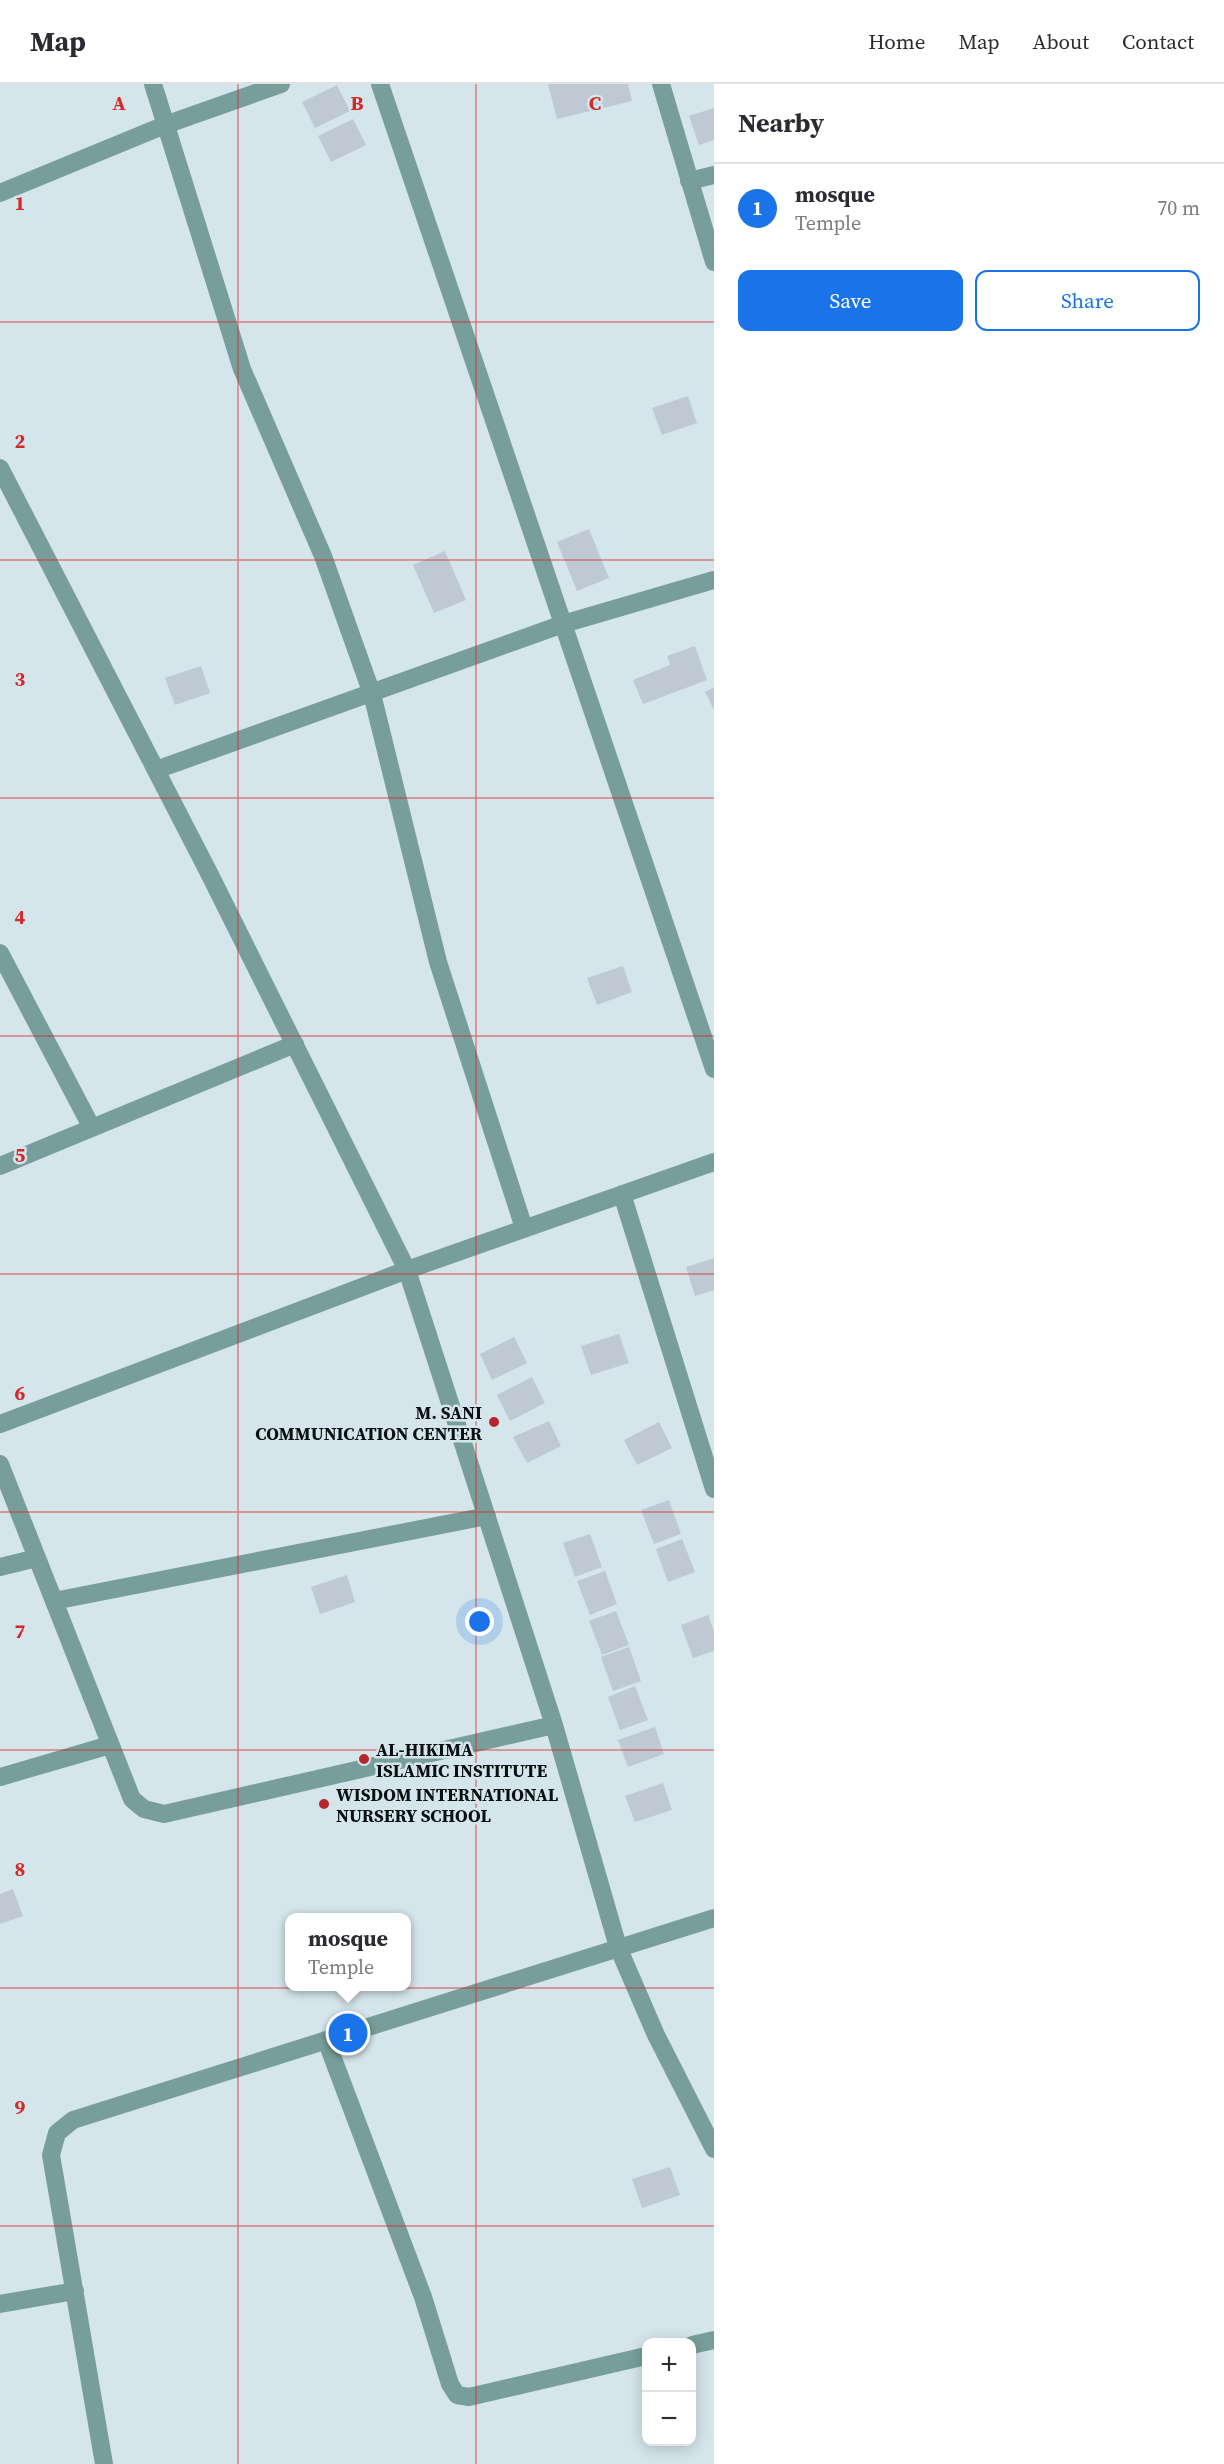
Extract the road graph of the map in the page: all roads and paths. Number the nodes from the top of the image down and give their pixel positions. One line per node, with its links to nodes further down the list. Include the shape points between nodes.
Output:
1 (153, 84): 5 (street)
2 (281, 84): 5 (street)
3 (380, 84): 12 (street)
4 (661, 84): 7 (street)
5 (165, 125): 8 (street); 13 (street, via 242,369 324,556)
6 (714, 175): 7 (street)
7 (689, 181): 9 (street)
8 (0, 193)
9 (714, 262)
10 (0, 468): 14 (street)
11 (714, 580): 12 (street)
12 (563, 624): 13 (street); 17 (street)
13 (372, 694): 14 (street); 22 (street, via 438,962)
14 (156, 770): 16 (street)
15 (0, 953): 18 (street)
16 (295, 1044): 18 (street); 23 (street)
17 (714, 1069)
18 (92, 1128): 20 (street)
19 (714, 1162): 21 (street)
20 (0, 1166)
21 (622, 1194): 22 (street); 26 (street)
22 (524, 1228): 23 (street)
23 (407, 1270): 24 (street); 27 (street)
24 (0, 1425)
25 (0, 1464): 28 (street)
26 (714, 1489)
27 (487, 1516): 30 (street); 31 (street)
28 (37, 1558): 29 (street); 30 (street)
29 (0, 1567)
30 (54, 1601): 32 (street)
31 (554, 1725): 32 (street, via 164,1814 144,1809 132,1799); 35 (street)
32 (110, 1745): 33 (street)
33 (0, 1777)
34 (714, 1918): 35 (street)
35 (618, 1947): 36 (street); 37 (street, via 656,2035)
36 (326, 2040): 38 (street, via 73,2120 57,2133 51,2155); 42 (street, via 457,2395 469,2397)
37 (714, 2149)
38 (75, 2292): 39 (street); 43 (street)
39 (0, 2304)
40 (714, 2340): 41 (street)
41 (696, 2345)
42 (642, 2357)
43 (104, 2464)

